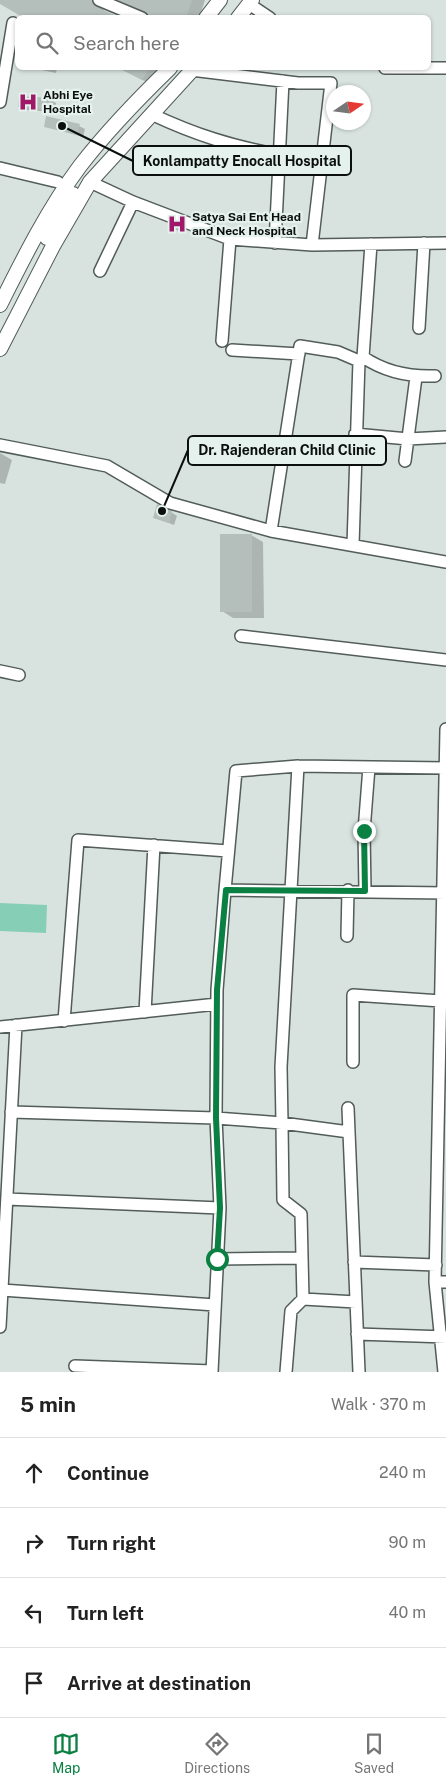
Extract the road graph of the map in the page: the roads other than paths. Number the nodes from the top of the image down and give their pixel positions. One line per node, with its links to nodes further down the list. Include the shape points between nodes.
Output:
1 (99, 0): 5 (street)
2 (220, 0): 6 (main road)
3 (231, 0): 7 (main road)
4 (247, 1): 8 (main road); 9 (main road); 10 (street)
5 (135, 15)
6 (208, 15)
7 (219, 15)
8 (231, 15)
9 (240, 15)
10 (266, 15)
11 (14, 23): 20 (street)
12 (431, 68): 13 (street)
13 (446, 68)
14 (158, 70): 24 (main road, via 98,132)
15 (168, 70): 35 (main road, via 130,107 80,167 50,209)
16 (188, 70): 21 (main road)
17 (188, 70): 36 (main road, via 91,167 60,214)
18 (204, 70): 19 (street)
19 (283, 81): 22 (street); 32 (street, via 330,83)
20 (0, 102)
21 (151, 114): 22 (street, via 235,147); 25 (main road)
22 (280, 155): 28 (street)
23 (0, 168): 24 (street)
24 (58, 182): 34 (main road, via 38,212)
25 (90, 182): 26 (street); 39 (main road, via 52,246)
26 (133, 202): 27 (street); 33 (street)
27 (230, 239): 28 (street); 38 (street)
28 (275, 243): 32 (street)
29 (424, 243): 30 (street); 31 (street); 37 (street)
30 (446, 243)
31 (371, 244): 32 (street); 42 (street)
32 (312, 246)
33 (100, 271)
34 (0, 285)
35 (0, 305)
36 (0, 328)
37 (419, 328)
38 (222, 341)
39 (0, 349)
40 (232, 350): 41 (street)
41 (298, 354): 42 (street, via 300,346); 50 (street)
42 (361, 359): 44 (street, via 380,368); 45 (street)
43 (435, 376): 44 (street)
44 (416, 377): 47 (street)
45 (355, 434): 47 (street); 51 (street)
46 (446, 437): 47 (street)
47 (408, 438): 49 (street)
48 (0, 445): 50 (street, via 108,466 170,503)
49 (405, 460)
50 (271, 531): 51 (street)
51 (353, 545): 52 (street)
52 (446, 562)
53 (241, 636): 54 (street)
54 (446, 660)
55 (0, 671): 56 (street)
56 (19, 674)
57 (446, 729): 60 (street)
58 (298, 766): 59 (street); 62 (street, via 236,771); 65 (street)
59 (368, 767): 60 (street); 66 (street)
60 (446, 768): 67 (street)
61 (154, 845): 62 (street); 71 (street); 72 (street, via 78,840)
62 (228, 851): 63 (street)
63 (226, 890): 65 (street); 69 (street)
64 (348, 890): 65 (street); 66 (street); 68 (street)
65 (292, 891): 79 (street, via 281,1067)
66 (365, 891): 67 (street)
67 (445, 893): 70 (street)
68 (347, 936)
69 (217, 1004): 71 (street); 78 (street)
70 (442, 1007): 75 (street, via 353,995); 87 (street)
71 (145, 1012): 72 (street)
72 (64, 1021): 73 (street)
73 (16, 1025): 74 (street); 77 (street)
74 (0, 1027)
75 (353, 1062)
76 (348, 1108): 80 (street)
77 (11, 1112): 78 (street); 81 (street)
78 (216, 1118): 79 (street); 83 (street)
79 (282, 1123): 80 (street); 84 (street, via 283,1200 301,1214)
80 (349, 1132): 86 (street)
81 (4, 1158): 82 (street)
82 (6, 1199): 83 (street); 89 (street)
83 (220, 1208): 85 (street)
84 (302, 1258): 85 (street); 90 (street)
85 (217, 1259): 92 (street)
86 (354, 1262): 87 (street); 91 (street)
87 (436, 1265): 88 (street)
88 (441, 1282): 95 (street)
89 (2, 1290): 92 (street); 93 (street)
90 (303, 1298): 91 (street); 98 (street, via 291,1311)
91 (356, 1302): 94 (street)
92 (215, 1305): 97 (street)
93 (0, 1327)
94 (357, 1334): 95 (street); 99 (street)
95 (443, 1337): 100 (street)
96 (75, 1366): 97 (street)
97 (212, 1372)
98 (286, 1372)
99 (359, 1372)
100 (444, 1372)

